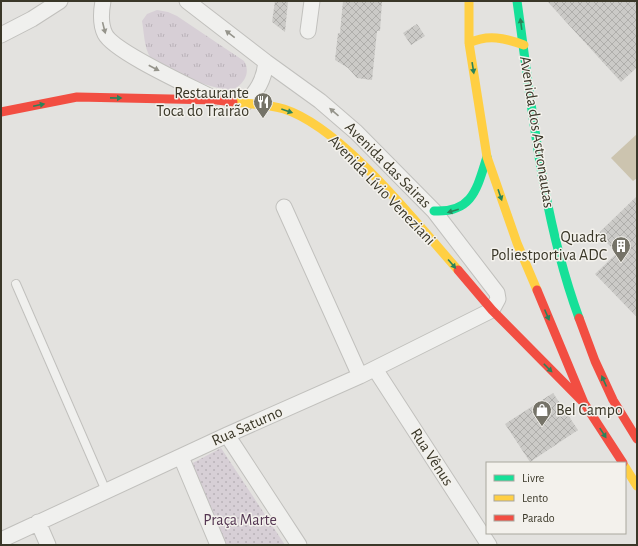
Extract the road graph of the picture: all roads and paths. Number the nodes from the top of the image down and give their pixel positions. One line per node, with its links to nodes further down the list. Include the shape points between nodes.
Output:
1 (60, 1): 8 (street)
2 (103, 1): 12 (street, one-way to 12, via 101,14 106,35 134,57)
3 (187, 1): 11 (street, Avenida das Sairas, one-way to 3)
4 (312, 1): 7 (street)
5 (469, 1): 9 (main road)
6 (517, 1): 10 (main road, Avenida dos Astronautas, one-way to 6)
7 (308, 31)
8 (1, 35)
9 (469, 43): 10 (main road, via 477,38 496,36); 15 (main road, one-way to 15)
10 (524, 45): 24 (main road, Avenida dos Astronautas, one-way to 10, via 613,400 595,362 552,228)
11 (266, 62): 13 (street, via 258,89); 17 (street, Avenida das Sairas, one-way to 11, via 356,132 320,101)
12 (217, 100): 13 (main road, Avenida Lívio Veneziani); 14 (main road, Avenida Lívio Veneziani, one-way to 12, via 77,97)
13 (244, 104): 19 (main road, Avenida Lívio Veneziani, one-way to 19, via 284,109 307,118 338,141 395,198)
14 (1, 112)
15 (487, 157): 17 (main road, one-way to 17, via 473,196 463,207 445,213); 22 (main road, one-way to 22, via 517,243)
16 (284, 207): 21 (street)
17 (434, 211): 19 (street, Avenida das Sairas, via 497,293 498,299)
18 (16, 284): 29 (lane)
19 (492, 310): 20 (street, Rua Saturno); 22 (main road, Avenida Lívio Veneziani, one-way to 22)
20 (375, 369): 21 (street, Rua Saturno); 35 (street, Rua Vênus)
21 (360, 376): 23 (street, Rua Saturno)
22 (584, 403): 26 (main road, one-way to 26)
23 (227, 435): 25 (street, Rua Saturno); 34 (street)
24 (637, 439)
25 (181, 457): 29 (street, Rua Saturno); 33 (street)
26 (621, 462)
27 (626, 469): 28 (main road)
28 (637, 486)
29 (106, 491): 30 (street, Rua Saturno)
30 (38, 522): 31 (street, Rua Saturno); 32 (street)
31 (1, 540)
32 (48, 545)
33 (218, 545)
34 (299, 545)
35 (489, 545)

